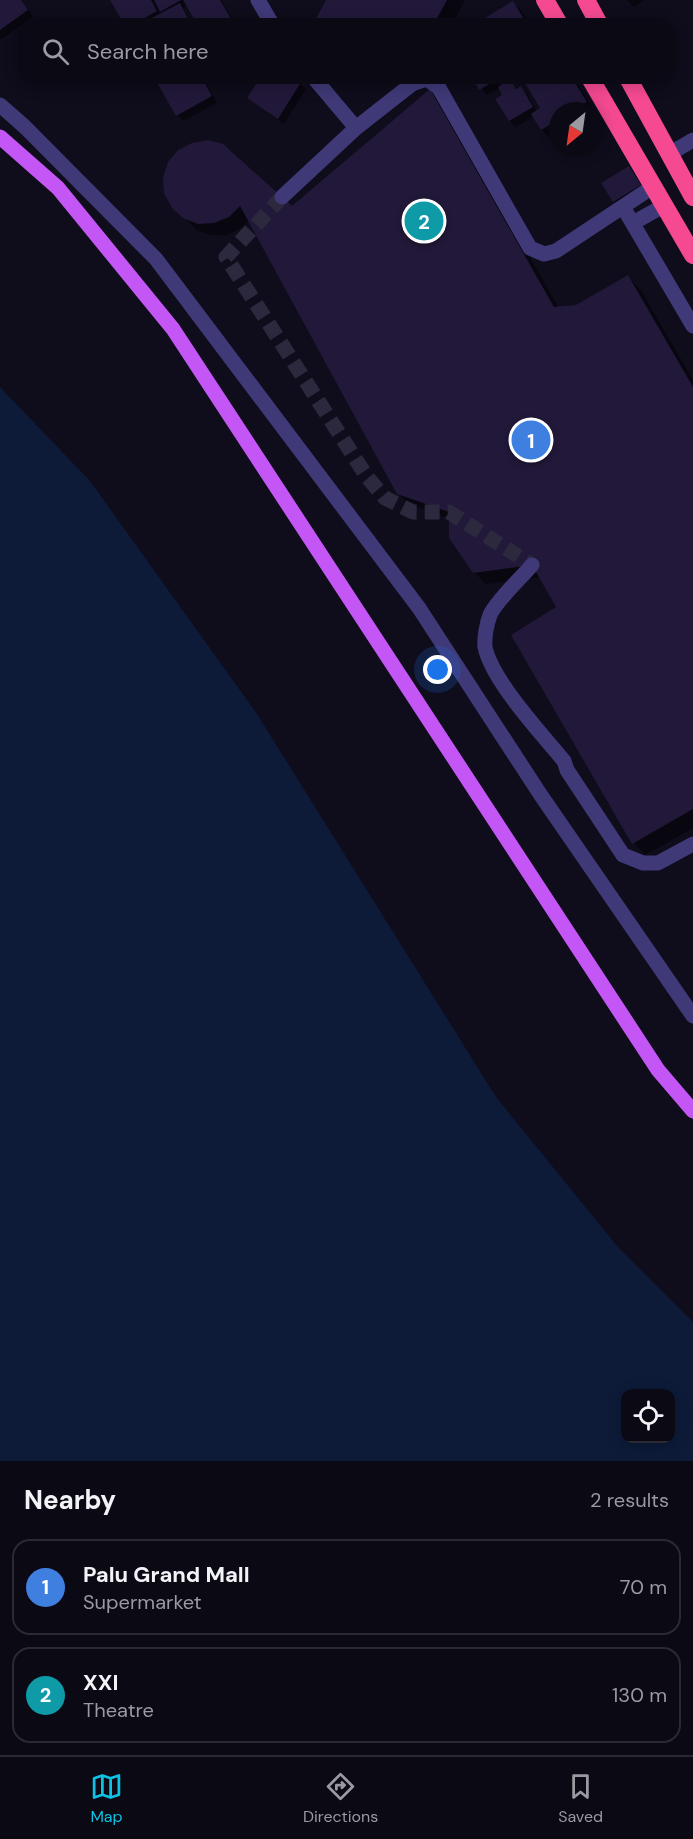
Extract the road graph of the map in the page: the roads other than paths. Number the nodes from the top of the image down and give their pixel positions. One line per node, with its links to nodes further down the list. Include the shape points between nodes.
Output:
1 (258, 0): 4 (lane)
2 (545, 0): 5 (highway)
3 (586, 0): 6 (highway)
4 (268, 18)
5 (556, 18)
6 (596, 18)
7 (319, 84): 13 (lane)
8 (412, 84): 13 (lane)
9 (433, 84): 21 (lane, via 439,88 530,248 544,254 556,251)
10 (594, 84): 17 (highway)
11 (631, 84): 16 (highway)
12 (0, 105): 27 (lane, via 156,259 419,608 540,794)
13 (356, 128): 19 (lane)
14 (0, 137): 28 (main road, via 58,188 173,329 658,1071)
15 (693, 140): 16 (lane)
16 (669, 154): 18 (highway)
17 (654, 186): 20 (highway); 21 (lane)
18 (693, 196)
19 (282, 197)
20 (664, 205): 22 (lane); 23 (highway)
21 (623, 207): 22 (lane)
22 (633, 223): 24 (lane)
23 (693, 255)
24 (693, 326)
25 (532, 565): 26 (lane, via 491,613 486,631 485,646 508,692 564,761 623,855 643,863 658,863)
26 (693, 844)
27 (693, 1016)
28 (693, 1111)

